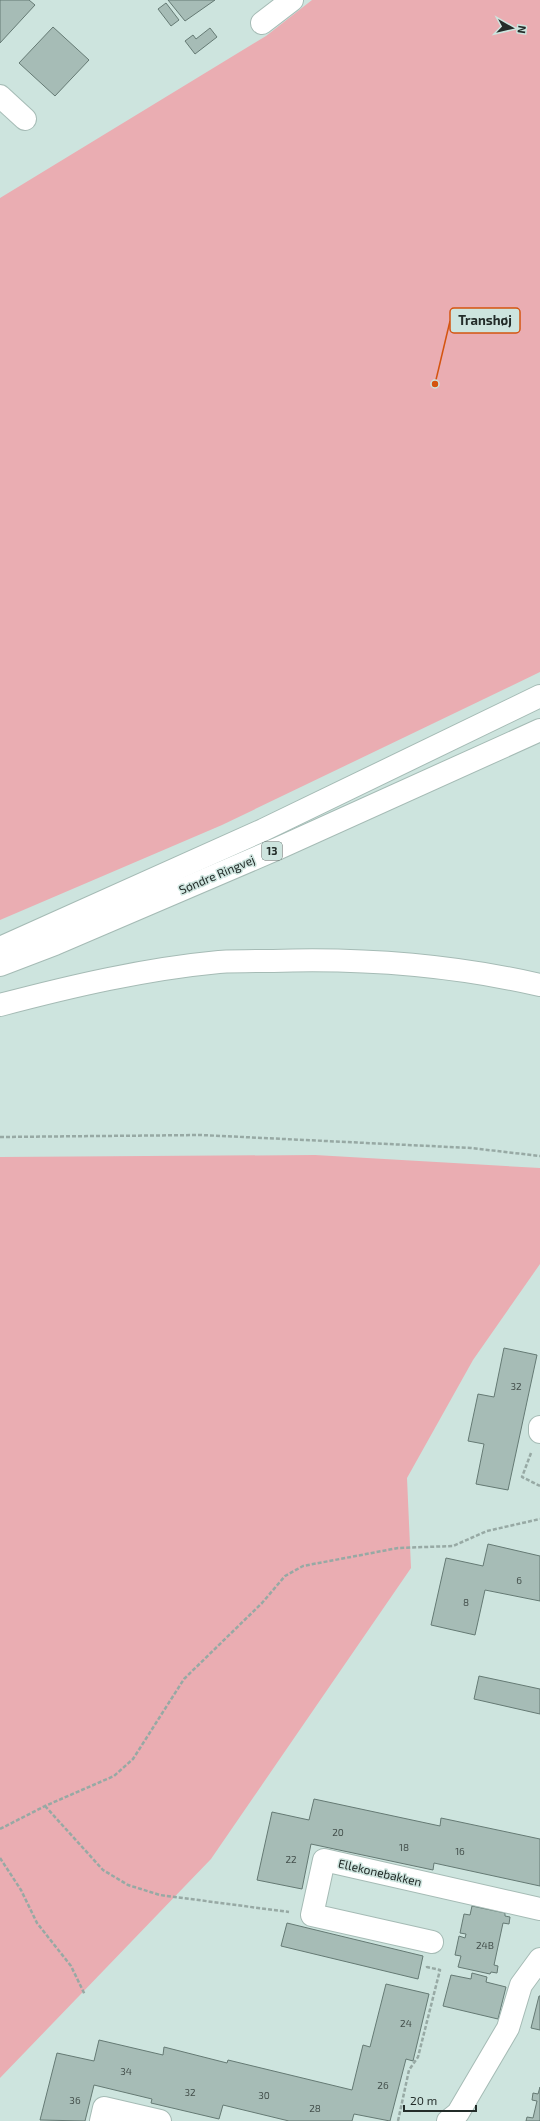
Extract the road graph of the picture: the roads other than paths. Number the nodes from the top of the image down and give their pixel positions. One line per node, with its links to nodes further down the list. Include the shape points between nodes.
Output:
1 (292, 0): 2 (main road)
2 (262, 23)
3 (0, 96): 4 (main road)
4 (26, 119)
5 (540, 696): 7 (main road, via 263,830)
6 (540, 730): 8 (main road, Søndre Ringvej / 13, via 279,848)
7 (0, 948)
8 (0, 965)
9 (540, 985): 10 (main road, via 398,962 219,962 139,973 70,987)
10 (0, 1006)
11 (540, 1909): 12 (main road, Ellekonebakken, via 324,1860 312,1916)
12 (432, 1942)
13 (540, 1959): 16 (main road, via 522,1984 508,2028 458,2113)
14 (101, 2121): 15 (main road, via 104,2108)
15 (160, 2121)
16 (448, 2121)

